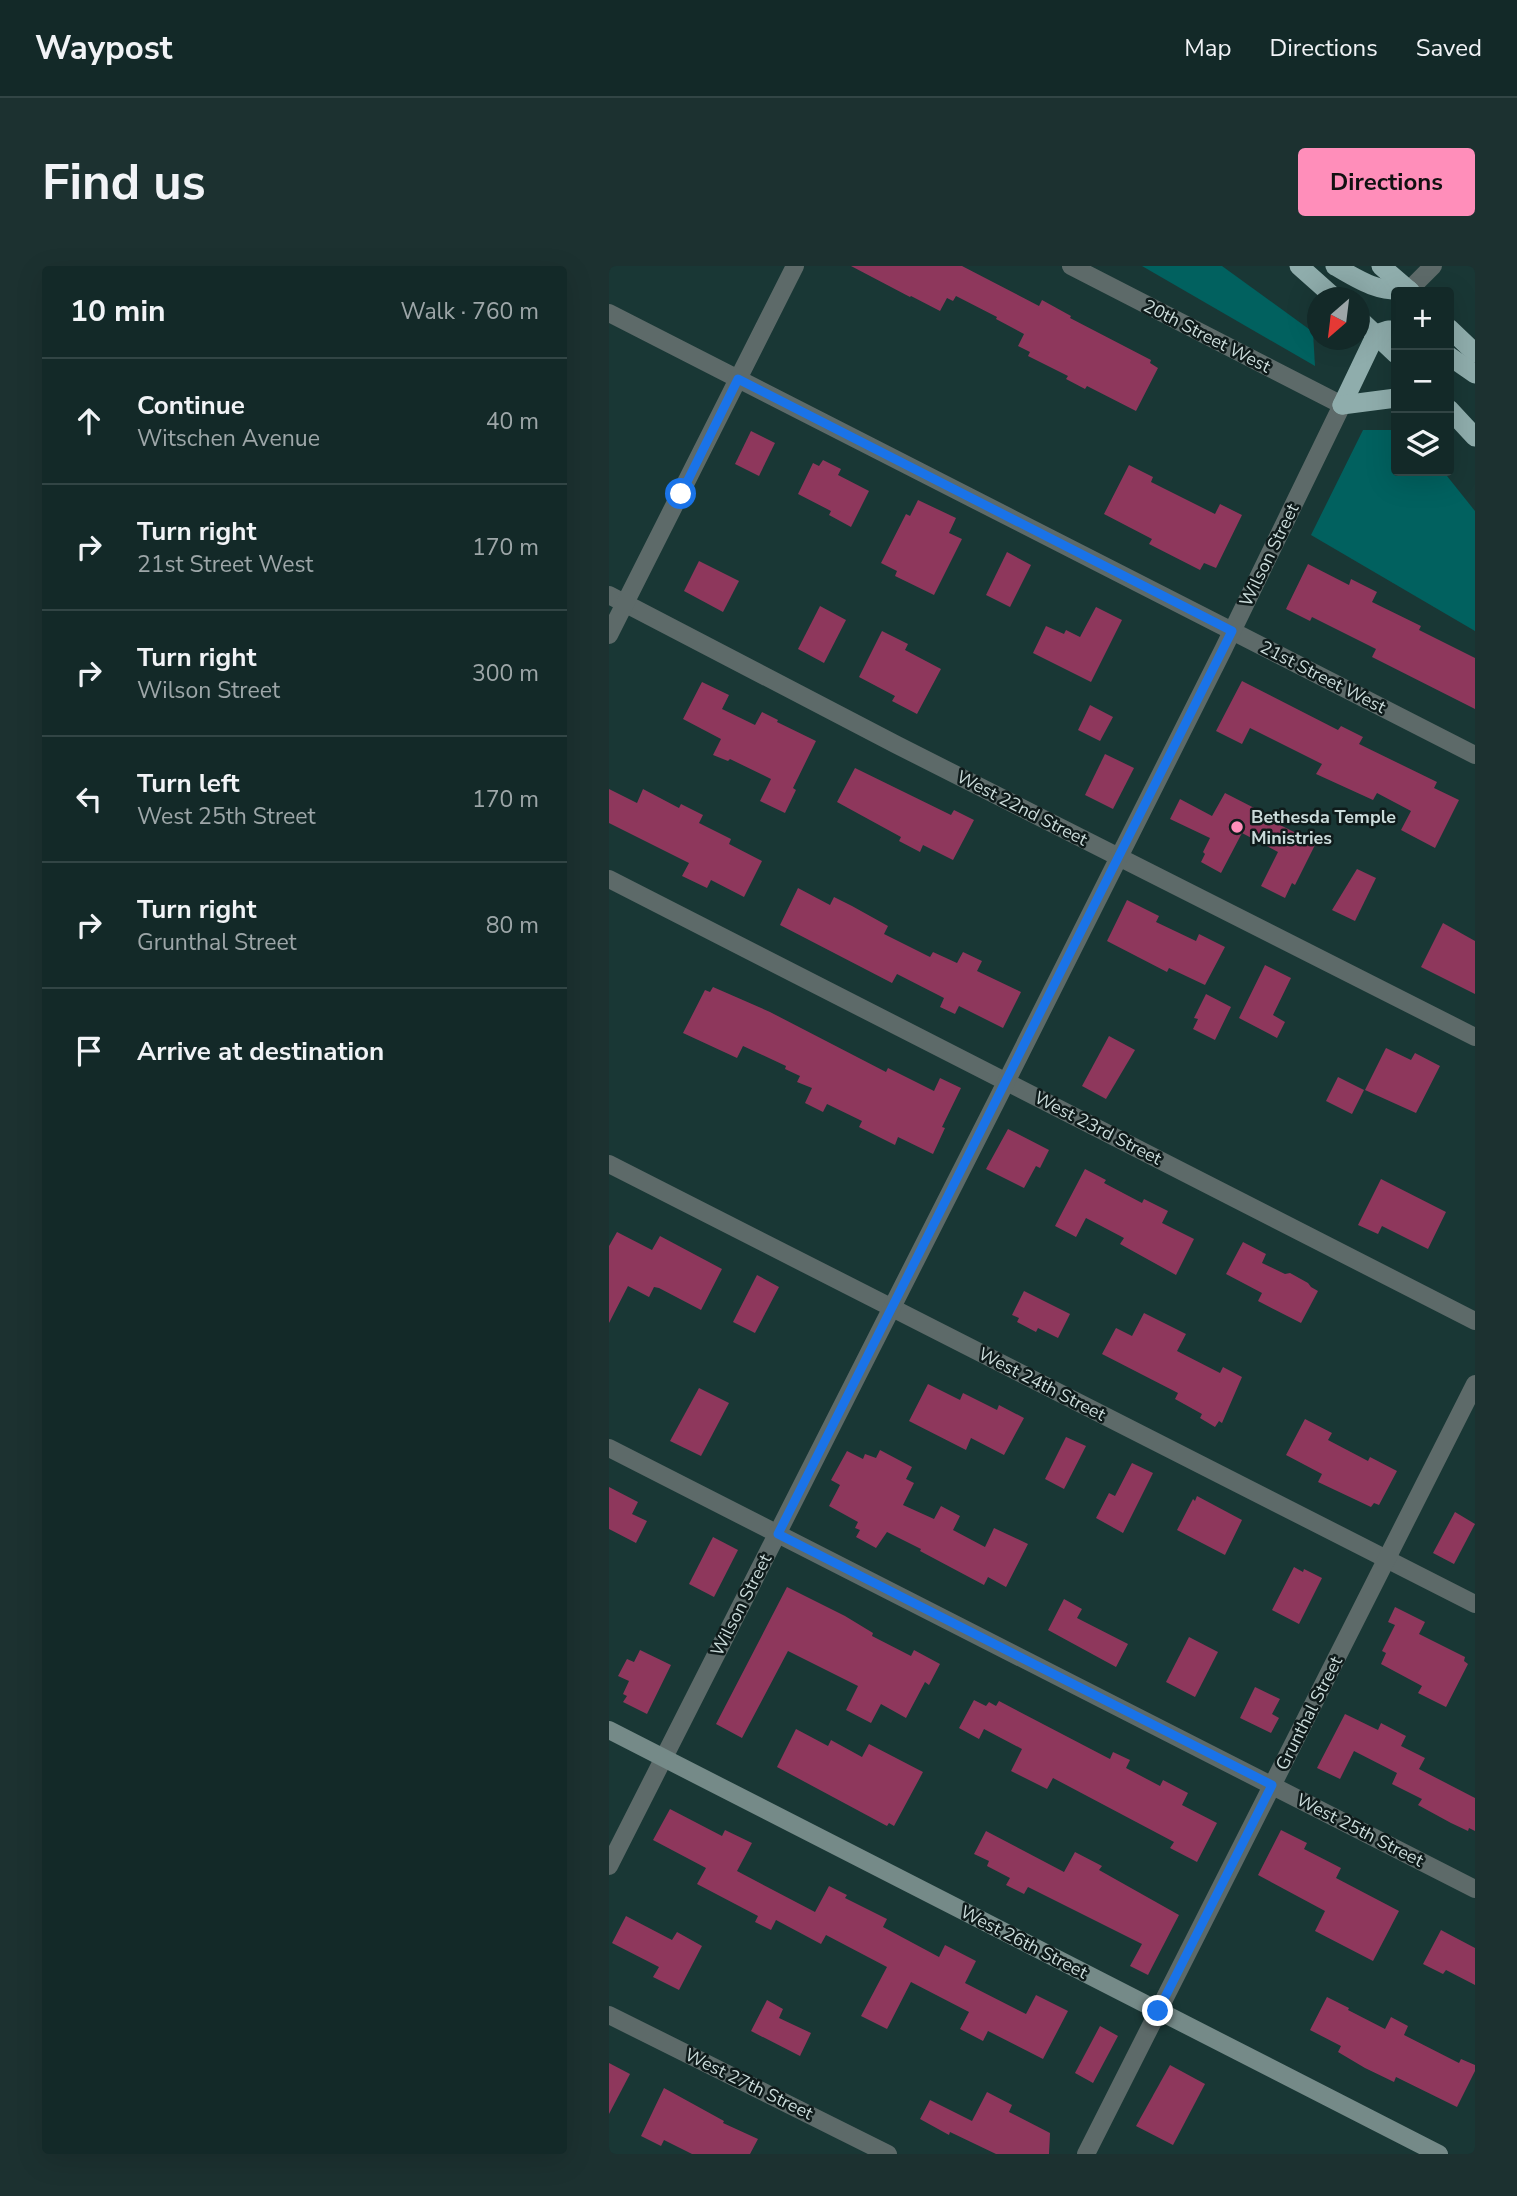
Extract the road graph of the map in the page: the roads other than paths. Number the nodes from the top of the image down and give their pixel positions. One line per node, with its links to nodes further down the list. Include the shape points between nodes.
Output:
1 (795, 266): 20 (street)
2 (1072, 266): 22 (street, 20th Street West)
3 (1299, 266): 7 (highway)
4 (1335, 266): 10 (highway, via 1363,283)
5 (1381, 266): 8 (highway)
6 (1433, 266): 9 (street)
7 (1323, 287)
8 (1405, 287)
9 (1414, 287)
10 (1391, 291)
11 (609, 313): 20 (street, 21st Street West)
12 (1370, 328): 15 (highway)
13 (1391, 330): 15 (highway)
14 (1454, 333): 17 (highway)
15 (1377, 334): 16 (highway); 22 (highway)
16 (1392, 350)
17 (1475, 353)
18 (1454, 359): 19 (highway)
19 (1475, 374)
20 (738, 379): 25 (street); 26 (street, 21st Street West)
21 (1391, 399): 22 (highway)
22 (1342, 405): 26 (street, Wilson Street)
23 (1453, 413): 24 (highway)
24 (1475, 437)
25 (617, 599): 27 (street); 29 (street, West 22nd Street)
26 (1232, 631): 28 (street, 21st Street West); 29 (street, Wilson Street)
27 (609, 635)
28 (1475, 755)
29 (1118, 857): 31 (street, West 22nd Street); 32 (street, Wilson Street)
30 (609, 879): 32 (street, West 23rd Street)
31 (1475, 1037)
32 (1007, 1081): 34 (street, Wilson Street); 35 (street, West 23rd Street)
33 (609, 1164): 34 (street, West 24th Street)
34 (892, 1307): 38 (street, Wilson Street); 39 (street, West 24th Street)
35 (1475, 1321)
36 (1475, 1384): 39 (street, Grunthal Street)
37 (609, 1448): 38 (street, West 25th Street)
38 (778, 1534): 42 (street, Wilson Street); 43 (street, West 25th Street)
39 (1388, 1560): 40 (street, West 24th Street); 43 (street, Grunthal Street)
40 (1475, 1604)
41 (609, 1730): 42 (main road, West 26th Street)
42 (663, 1758): 44 (street, Wilson Street); 46 (main road, West 26th Street)
43 (1272, 1785): 45 (street, West 25th Street); 46 (street, Grunthal Street)
44 (609, 1866)
45 (1475, 1889)
46 (1158, 2011): 49 (street, Grunthal Street); 50 (main road, West 26th Street)
47 (609, 2015): 48 (street, West 27th Street)
48 (888, 2154)
49 (1086, 2154)
50 (1439, 2154)

